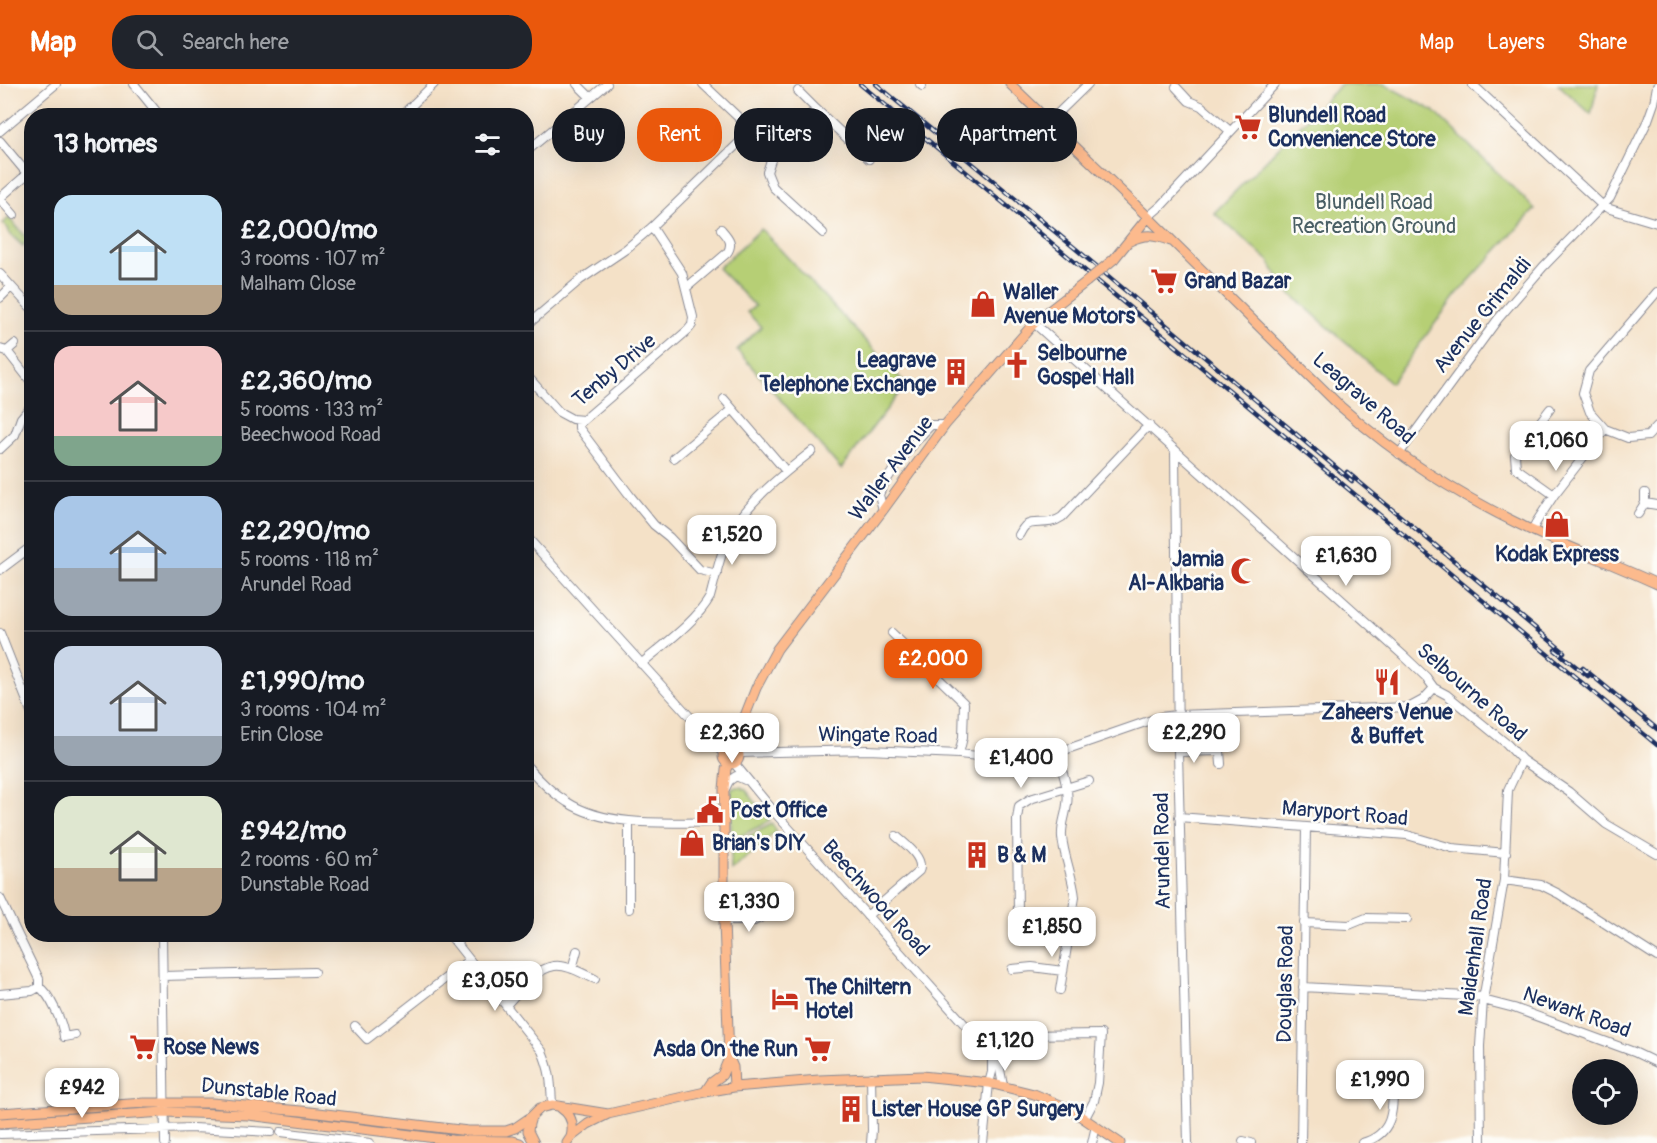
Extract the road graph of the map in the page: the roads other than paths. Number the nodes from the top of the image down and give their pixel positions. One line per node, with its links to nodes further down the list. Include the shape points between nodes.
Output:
1 (56, 84): 16 (street)
2 (134, 84): 17 (street)
3 (434, 84): 18 (street)
4 (577, 84): 14 (street)
5 (607, 84): 14 (street)
6 (703, 84): 23 (street)
7 (1010, 84): 20 (main road, Leagrave Road)
8 (1088, 84): 21 (street)
9 (1275, 84): 26 (street)
10 (1472, 84): 36 (street)
11 (1657, 86): 15 (street, Avenue Grimaldi)
12 (1176, 87): 26 (street)
13 (798, 92): 19 (street)
14 (590, 97): 29 (street)
15 (1656, 103): 36 (street, Avenue Grimaldi)
16 (27, 108)
17 (154, 108)
18 (409, 108)
19 (815, 108)
20 (1035, 108)
21 (1064, 108)
22 (24, 111): 25 (street)
23 (734, 113)
24 (833, 125): 27 (street)
25 (0, 131)
26 (1230, 131): 38 (street)
27 (845, 136)
28 (0, 141): 33 (street)
29 (534, 145)
30 (734, 147): 40 (street)
31 (1077, 148): 38 (main road, Leagrave Road)
32 (770, 162): 42 (street, via 767,172 772,187)
33 (24, 170)
34 (24, 178): 35 (street)
35 (0, 198): 37 (street)
36 (1603, 206): 39 (street); 69 (street, Avenue Grimaldi, via 1498,319)
37 (14, 215)
38 (1148, 217): 43 (main road, Waller Avenue); 44 (main road, Leagrave Road)
39 (1657, 223)
40 (652, 227): 47 (street, Tenby Drive, via 678,265); 51 (street)
41 (721, 229): 47 (street, via 729,238 730,249)
42 (823, 233)
43 (1129, 241): 44 (main road, via 1149,234); 52 (main road, Waller Avenue, bridge, via 1114,259)
44 (1173, 242): 69 (main road, Leagrave Road, via 1340,406)
45 (0, 273): 46 (street)
46 (11, 287): 49 (street); 50 (street)
47 (686, 288): 61 (street, Tenby Drive, via 692,325)
48 (1657, 292): 65 (street, via 1589,371 1583,393 1590,412)
49 (0, 298)
50 (24, 301)
51 (534, 320)
52 (1034, 323): 62 (main road, Waller Avenue); 63 (street, Selbourne Road)
53 (15, 344): 54 (street)
54 (4, 350): 55 (street)
55 (24, 374)
56 (534, 384): 61 (street, via 559,412)
57 (724, 399): 59 (street)
58 (1550, 409): 73 (street, via 1515,455 1516,468)
59 (732, 411): 70 (street); 71 (street)
60 (24, 414): 66 (street, via 15,435)
61 (583, 420): 83 (street, Tenby Drive, via 579,431 654,525 700,570)
62 (945, 425): 76 (main road, Waller Avenue); 76 (street, via 931,425 886,481 879,495)
63 (1149, 425): 67 (street, Selbourne Road); 79 (street, via 1062,517 1056,522 1025,526)
64 (1657, 426): 65 (street, via 1648,436 1628,438)
65 (1605, 429): 73 (street)
66 (1, 447)
67 (1175, 450): 88 (street, Selbourne Road, via 1405,657); 90 (street, Arundel Road)
68 (812, 451): 71 (street)
69 (1399, 454): 78 (main road, Leagrave Road, via 1458,492)
70 (674, 458)
71 (786, 471): 83 (street, via 749,506 735,526)
72 (1645, 493): 74 (street)
73 (1554, 495): 78 (street)
74 (1645, 503): 75 (street); 77 (street)
75 (1657, 506)
76 (883, 510): 91 (main road, Waller Avenue, via 777,649 756,688)
77 (1638, 514)
78 (1532, 530): 84 (main road, Leagrave Road)
79 (1019, 535)
80 (534, 546): 87 (street)
81 (24, 552): 82 (street)
82 (0, 570)
83 (717, 574): 87 (street, via 706,605)
84 (1657, 584)
85 (0, 633): 89 (street)
86 (892, 633): 94 (street, via 964,703)
87 (641, 664): 91 (street, via 718,749)
88 (1434, 688): 90 (street, Wingate Road, via 1410,707); 95 (street, Selbourne Road)
89 (24, 694)
90 (1178, 715): 92 (street, Arundel Road); 93 (street, Wingate Road, via 1160,717)
91 (732, 751): 94 (street, Wingate Road); 96 (main road, via 724,758)
92 (1178, 752): 97 (street, via 1220,751); 103 (street, Arundel Road)
93 (1056, 753): 94 (street, Wingate Road, via 1024,761); 102 (street)
94 (959, 754)
95 (1522, 760): 108 (street, Maidenhall Road, via 1508,790); 109 (street, Selbourne Road, via 1569,792 1606,824)
96 (731, 763): 100 (street, Beechwood Road); 101 (main road, via 726,769)
97 (1221, 764)
98 (534, 773): 104 (street, via 567,803 599,816)
99 (1089, 782): 102 (street)
100 (749, 783): 101 (street, via 736,776); 114 (street, Beechwood Road)
101 (724, 789): 105 (main road)
102 (1066, 789): 117 (street, via 1019,806 1018,915 1025,923); 126 (street, via 1068,802 1062,838 1075,897)
103 (1179, 817): 106 (street, Maryport Road); 169 (street, Arundel Road)
104 (629, 822): 105 (street); 112 (street)
105 (724, 822): 116 (main road)
106 (1306, 826): 108 (street, Maryport Road, via 1407,835 1452,848); 118 (street, Douglas Road)
107 (896, 836): 114 (street, via 921,866)
108 (1506, 853): 110 (street, Maidenhall Road)
109 (1657, 854)
110 (1504, 880): 122 (street, via 1541,885 1559,894); 134 (street, Maidenhall Road)
111 (0, 898): 130 (street, via 39,979)
112 (629, 909)
113 (774, 911): 116 (street, via 762,909 760,918 754,921)
114 (867, 916): 139 (street, Beechwood Road)
115 (1407, 919): 118 (street, via 1366,918 1349,925)
116 (724, 921): 140 (main road)
117 (1033, 922)
118 (1304, 922): 131 (street, Douglas Road)
119 (162, 942): 128 (street)
120 (455, 942): 123 (street)
121 (577, 951): 124 (street)
122 (1657, 957)
123 (469, 960): 135 (street); 136 (street, via 367,1039)
124 (572, 969): 129 (street); 135 (street, via 555,966 536,974)
125 (1012, 969): 126 (street)
126 (1063, 971): 132 (street)
127 (314, 972): 128 (street)
128 (163, 976): 149 (street)
129 (595, 979)
130 (39, 987): 133 (street, via 32,992); 137 (street, via 46,992 64,1037)
131 (1303, 987): 134 (street, Newark Road); 170 (street, Douglas Road)
132 (1060, 990)
133 (0, 993)
134 (1484, 999): 141 (street, Newark Road); 172 (street, Maidenhall Road, via 1480,1046)
135 (506, 1005): 148 (street, via 542,1051 549,1066)
136 (355, 1026)
137 (75, 1035)
138 (1023, 1035): 153 (street, via 1101,1034 1098,1083)
139 (992, 1056): 144 (street); 145 (street, Beechwood Road, via 999,1065)
140 (729, 1058): 146 (main road); 147 (main road, via 722,1075)
141 (1657, 1063)
142 (870, 1077): 144 (main road, via 922,1076); 146 (main road); 165 (street)
143 (1393, 1080): 171 (street, via 1393,1113 1385,1130)
144 (989, 1083): 145 (main road); 166 (street)
145 (1003, 1086): 153 (main road, via 1051,1100)
146 (734, 1087): 147 (main road)
147 (705, 1092): 151 (main road)
148 (556, 1106): 151 (main road); 152 (main road, Dunstable Road, via 540,1108); 160 (main road, via 570,1116 573,1130)
149 (164, 1107): 150 (main road, Dunstable Road); 152 (main road, Dunstable Road, via 212,1102 468,1131 506,1131); 154 (main road, Dunstable Road); 156 (street); 163 (main road, Dunstable Road, via 452,1140)
150 (0, 1113)
151 (608, 1114): 160 (main road)
152 (531, 1117): 164 (main road, via 528,1131)
153 (1085, 1118): 155 (main road)
154 (0, 1123)
155 (1096, 1126): 167 (street); 168 (main road)
156 (165, 1128): 157 (street, Dunstable Road); 159 (street, Dunstable Road); 161 (street)
157 (271, 1132)
158 (281, 1132): 162 (street, Dunstable Road)
159 (0, 1134)
160 (568, 1141)
161 (165, 1143)
162 (370, 1143)
163 (520, 1143)
164 (534, 1143)
165 (871, 1143)
166 (983, 1143)
167 (1092, 1143)
168 (1120, 1143)
169 (1188, 1143)
170 (1301, 1143)
171 (1362, 1143)
172 (1481, 1143)

